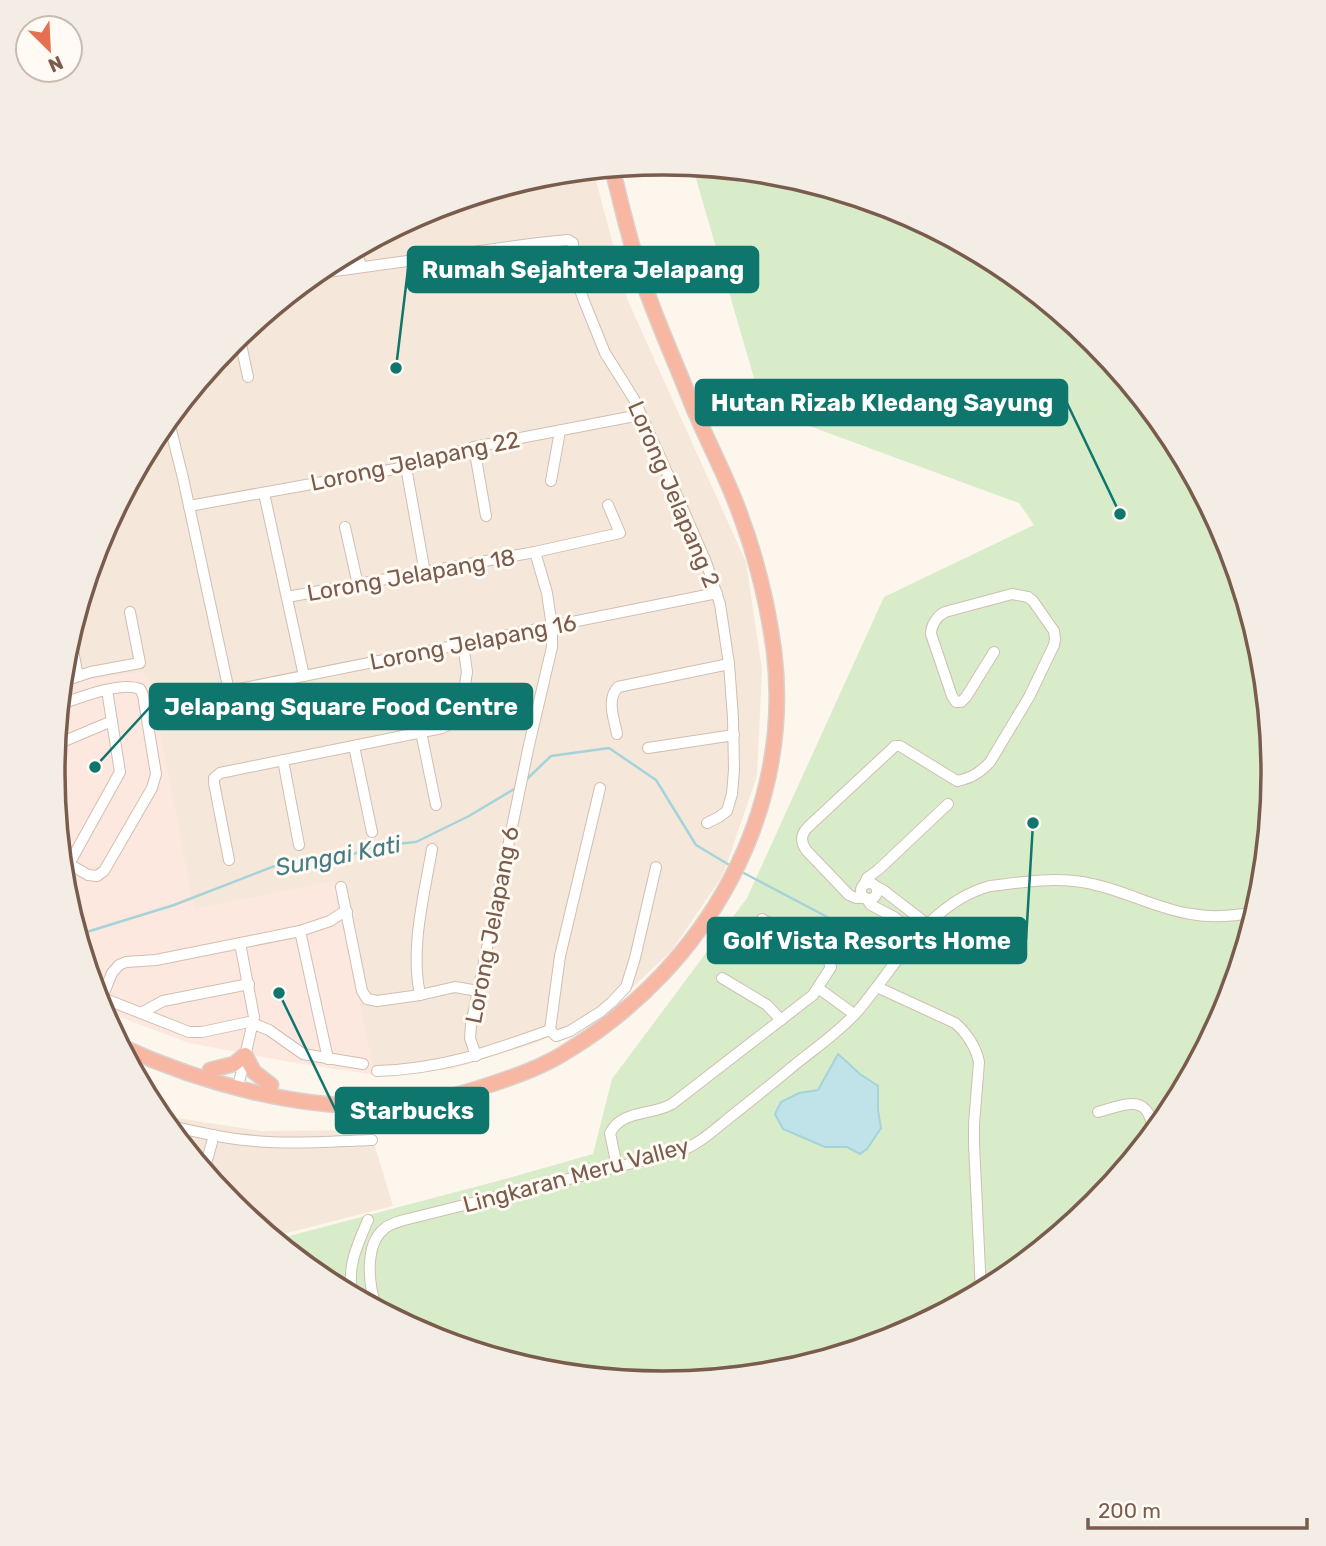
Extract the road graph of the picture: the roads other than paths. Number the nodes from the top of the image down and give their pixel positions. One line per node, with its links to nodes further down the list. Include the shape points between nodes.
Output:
1 (614, 177): 81 (highway, via 645,286 755,560 774,649 775,725 762,800 726,888 673,964 637,1000)
2 (359, 258): 3 (street)
3 (361, 268): 4 (street); 7 (street, Lorong Jelapang 2, via 568,240 573,243 581,294 605,353)
4 (339, 271)
5 (242, 348): 6 (street)
6 (248, 377)
7 (640, 415): 8 (street, Lorong Jelapang 22); 21 (street, Lorong Jelapang 2)
8 (559, 431): 10 (street, Lorong Jelapang 22); 12 (street)
9 (172, 433): 15 (street)
10 (474, 447): 11 (street, Lorong Jelapang 22); 16 (street)
11 (407, 467): 13 (street, Lorong Jelapang 22); 19 (street)
12 (551, 481)
13 (264, 493): 15 (street, Lorong Jelapang 22); 22 (street)
14 (608, 505): 18 (street, Lorong Jelapang 18, via 620,533)
15 (189, 506): 30 (street, Lorong Jelapang 16, via 229,691)
16 (486, 516)
17 (345, 527): 20 (street)
18 (535, 552): 19 (street, Lorong Jelapang 18); 24 (street, Lorong Jelapang 18)
19 (425, 573): 20 (street, Lorong Jelapang 18)
20 (358, 585): 22 (street, Lorong Jelapang 18)
21 (717, 593): 24 (street, Lorong Jelapang 16); 28 (street, Lorong Jelapang 2)
22 (287, 597): 30 (street)
23 (130, 612): 29 (street, via 140,663)
24 (552, 627): 25 (street, Lorong Jelapang 16); 73 (street, Lorong Jelapang 6, via 552,647)
25 (463, 644): 30 (street, Lorong Jelapang 16); 35 (street, via 467,672 459,716 449,725)
26 (994, 652): 57 (street, via 966,697 956,702 932,626 945,612 1016,594 1033,601 1055,639 1029,697 979,773 957,781 895,746 804,830 806,850)
27 (75, 663): 29 (street)
28 (729, 664): 36 (street, via 618,687 611,698); 37 (street, Lorong Jelapang 2)
29 (78, 676): 31 (street)
30 (304, 676)
31 (73, 678)
32 (107, 690): 33 (street); 34 (street); 52 (street, via 133,687 142,692 156,779 104,872 97,876)
33 (69, 701)
34 (112, 721): 38 (street); 49 (street, via 120,775)
35 (421, 732): 39 (street); 43 (street)
36 (617, 734)
37 (734, 734): 40 (street); 45 (street, Lorong Jelapang 2, via 729,807)
38 (66, 740)
39 (354, 746): 41 (street); 46 (street)
40 (648, 748)
41 (283, 760): 47 (street); 50 (street, via 214,778)
42 (600, 788): 80 (street, via 560,956)
43 (436, 804)
44 (948, 804): 53 (street)
45 (707, 823)
46 (372, 832)
47 (299, 845)
48 (432, 849): 74 (street, via 418,932)
49 (71, 859)
50 (229, 860)
51 (656, 867): 80 (street, via 626,987 570,1031 556,1036)
52 (73, 870)
53 (878, 870): 54 (street); 55 (street)
54 (863, 885): 55 (street); 57 (street, via 854,890); 58 (street)
55 (876, 886): 58 (street, via 875,897); 59 (street)
56 (341, 887): 60 (street)
57 (844, 888): 58 (street, via 852,897)
58 (865, 898): 63 (street)
59 (909, 910): 63 (street); 64 (street)
60 (347, 912): 65 (street); 74 (street, via 367,999)
61 (1244, 914): 64 (street, Lingkaran Meru Valley, via 1190,914 1091,883 1048,880 981,888)
62 (762, 919): 72 (street, via 826,955 831,967)
63 (900, 922): 66 (street)
64 (927, 924): 66 (street, Lingkaran Meru Valley)
65 (300, 931): 67 (street); 86 (street)
66 (918, 935): 71 (street, Lingkaran Meru Valley)
67 (240, 943): 69 (street); 70 (street, via 120,965)
68 (722, 978): 78 (street, via 767,1005)
69 (248, 984): 76 (street, via 163,1002); 79 (street)
70 (104, 987)
71 (877, 987): 77 (street, Lingkaran Meru Valley); 100 (street, via 955,1023 977,1052 974,1124)
72 (818, 988): 77 (street); 78 (street)
73 (478, 991): 74 (street, via 455,987); 85 (street, Lorong Jelapang 6, via 470,1038)
74 (420, 995)
75 (109, 1000): 76 (street)
76 (141, 1013): 79 (street, via 189,1032)
77 (854, 1014): 98 (street, Lingkaran Meru Valley, via 695,1144)
78 (781, 1020): 98 (street, via 671,1104 618,1122 610,1133)
79 (253, 1023): 84 (street); 86 (street, via 303,1054)
80 (550, 1030): 85 (street)
81 (588, 1037): 90 (highway, via 568,1052 498,1082 399,1105 293,1099); 91 (highway, via 519,1067 419,1093 358,1097)
82 (130, 1045): 88 (highway)
83 (134, 1052): 90 (highway, via 183,1072)
84 (245, 1055): 88 (highway, via 234,1064); 90 (street); 91 (highway, via 254,1072)
85 (476, 1056): 89 (street, via 435,1066)
86 (328, 1059): 87 (street)
87 (363, 1064)
88 (210, 1070): 90 (highway)
89 (377, 1071)
90 (239, 1083): 91 (highway)
91 (271, 1086)
92 (1098, 1112): 93 (street, via 1140,1105)
93 (1150, 1119)
94 (182, 1128): 95 (street)
95 (214, 1135): 96 (street, via 281,1142); 97 (street)
96 (372, 1140)
97 (207, 1160)
98 (617, 1167): 102 (street, Lingkaran Meru Valley, via 386,1227 372,1245)
99 (368, 1220): 101 (street, via 351,1265)
100 (980, 1279)
101 (351, 1283)
102 (373, 1296)

